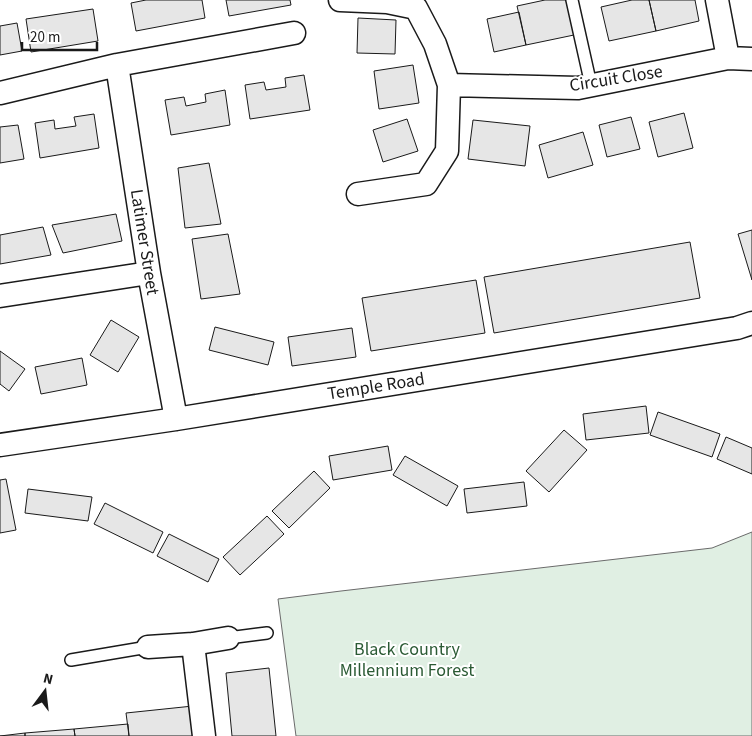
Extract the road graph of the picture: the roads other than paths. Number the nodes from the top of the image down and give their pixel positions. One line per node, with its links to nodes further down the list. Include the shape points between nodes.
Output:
1 (340, 0): 8 (street, via 387,2 416,8 435,44)
2 (572, 0): 9 (lane)
3 (716, 0): 5 (street)
4 (294, 33): 7 (street)
5 (728, 58): 6 (street, Circuit Close); 9 (street, Circuit Close)
6 (752, 60)
7 (118, 65): 10 (street); 12 (street, Latimer Street)
8 (449, 85): 9 (street, Circuit Close, via 578,88); 11 (street, via 447,151 426,184)
9 (591, 85)
10 (0, 94)
11 (358, 194)
12 (149, 272): 13 (street); 15 (street, Latimer Street)
13 (0, 296)
14 (752, 323): 15 (street, Temple Road)
15 (176, 419): 16 (street, Temple Road)
16 (0, 445)
17 (267, 633): 18 (lane)
18 (228, 638): 19 (street)
19 (192, 644): 20 (street); 22 (street)
20 (148, 647): 21 (lane)
21 (71, 660)
22 (204, 736)

